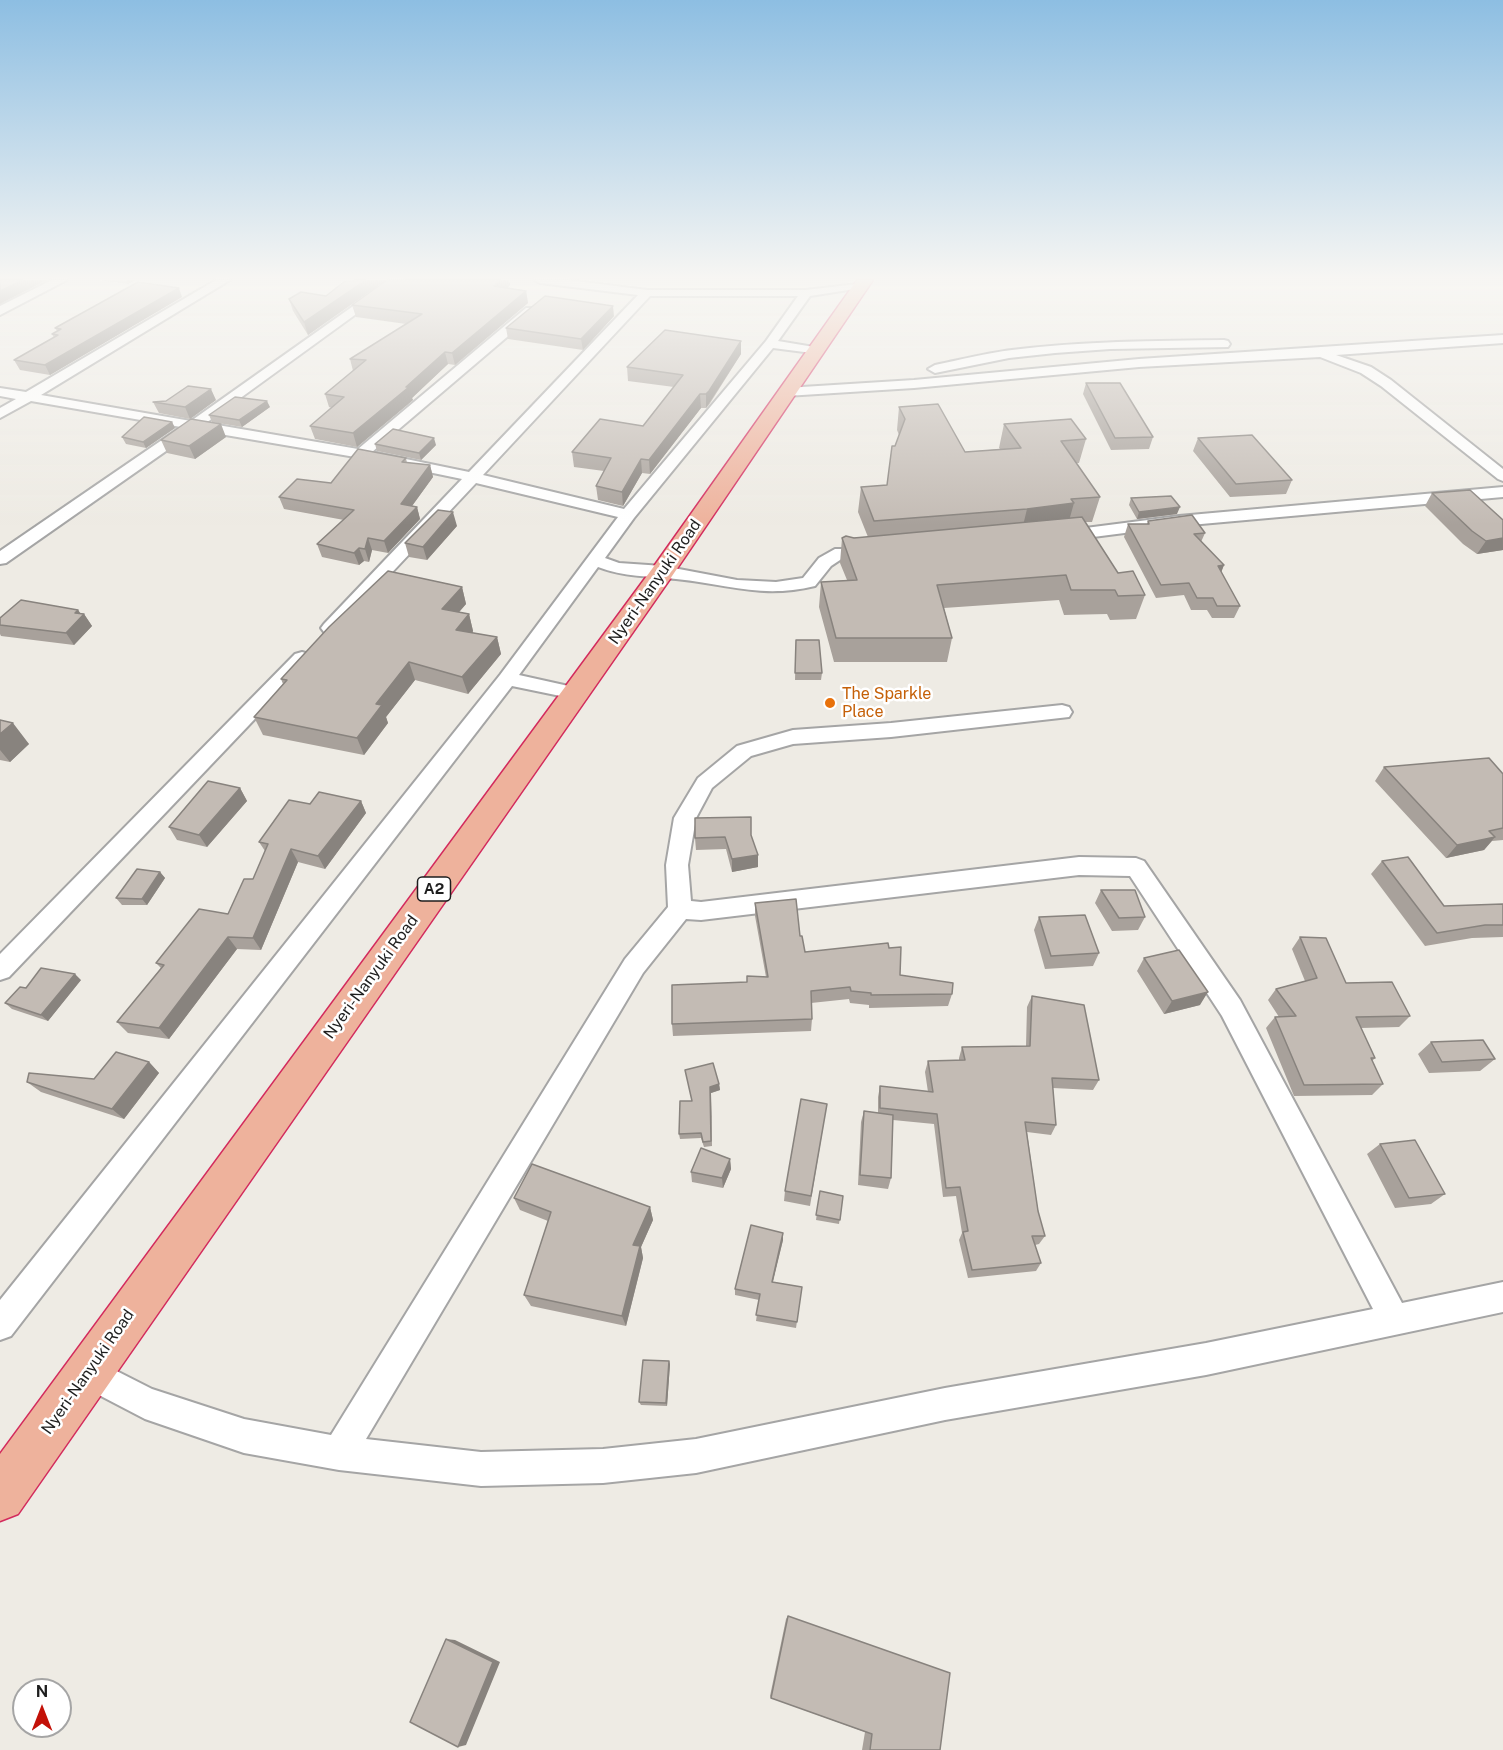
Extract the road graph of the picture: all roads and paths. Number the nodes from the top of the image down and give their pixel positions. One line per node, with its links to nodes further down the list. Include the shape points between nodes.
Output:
1 (87, 362): 15 (street)
2 (283, 362): 17 (street)
3 (470, 362): 18 (street)
4 (582, 362): 20 (street)
5 (755, 362): 22 (street)
6 (808, 362): 14 (highway, Nyeri-Nanyuki Road / A2)
7 (974, 362): 12 (street)
8 (1165, 362): 12 (street)
9 (1341, 362): 11 (street)
10 (1368, 362): 11 (street)
11 (1366, 370): 19 (street)
12 (846, 390): 14 (street)
13 (0, 392): 15 (street)
14 (786, 392): 27 (highway, Nyeri-Nanyuki Road / A2)
15 (28, 397): 16 (street); 17 (street)
16 (0, 414)
17 (193, 426): 18 (street); 25 (street)
18 (361, 454): 20 (street)
19 (1503, 476)
20 (472, 477): 22 (street); 32 (street)
21 (1503, 492): 23 (street, via 1179,521)
22 (628, 515): 26 (street)
23 (1043, 538)
24 (886, 552): 27 (street, via 841,552 825,562 813,579 801,585 734,584)
25 (0, 559)
26 (595, 560): 27 (street, via 616,568); 28 (street)
27 (666, 573): 29 (highway, Nyeri-Nanyuki Road / A2)
28 (507, 679): 29 (street); 35 (street)
29 (575, 693): 36 (highway, Nyeri-Nanyuki Road / A2)
30 (1062, 712): 31 (street, via 793,737 744,751 705,783 685,818 677,865)
31 (680, 909): 34 (street, via 700,911 1079,866 1136,867 1231,1008); 37 (street, via 634,966)
32 (0, 970)
33 (1503, 1297): 34 (street)
34 (1395, 1320): 37 (street, via 1206,1359 945,1404 696,1456 603,1466 481,1469)
35 (0, 1325)
36 (87, 1372): 37 (street, via 145,1403 244,1436); 38 (highway, Nyeri-Nanyuki Road / A2)
37 (339, 1453)
38 (0, 1496)

